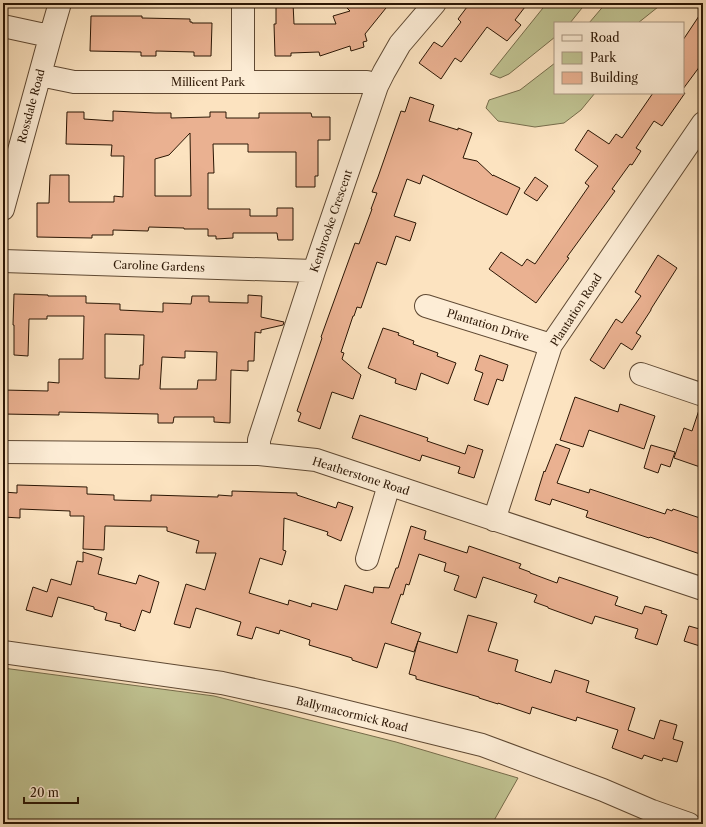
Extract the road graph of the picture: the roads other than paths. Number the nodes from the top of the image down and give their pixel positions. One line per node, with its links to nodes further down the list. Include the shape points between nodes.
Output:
1 (60, 3): 5 (street, Rossdale Road)
2 (243, 3): 7 (street)
3 (435, 3): 8 (street, Kenbrooke Crescent, via 400,44)
4 (3, 26): 5 (street)
5 (51, 34): 6 (street, Rossdale Road)
6 (40, 74): 7 (street, Millicent Park, via 74,82); 10 (street, Rossdale Road)
7 (243, 82): 8 (street, Millicent Park, via 367,82)
8 (377, 86): 12 (street, Kenbrooke Crescent)
9 (703, 123): 14 (street, Plantation Road)
10 (3, 209)
11 (3, 261): 12 (street, Caroline Gardens)
12 (314, 271): 18 (street, Kenbrooke Crescent, via 259,440)
13 (426, 306): 14 (street, Plantation Drive)
14 (551, 345): 20 (street, Plantation Road)
15 (641, 374): 16 (street)
16 (703, 395)
17 (3, 452): 18 (street, Heatherstone Road)
18 (260, 454): 19 (street, Heatherstone Road, via 316,460)
19 (389, 485): 20 (street, Heatherstone Road); 21 (street)
20 (494, 520): 22 (street, Heatherstone Road)
21 (367, 559)
22 (703, 589)
23 (3, 652): 24 (street, Ballymacormick Road, via 222,683 482,745)
24 (689, 824)

